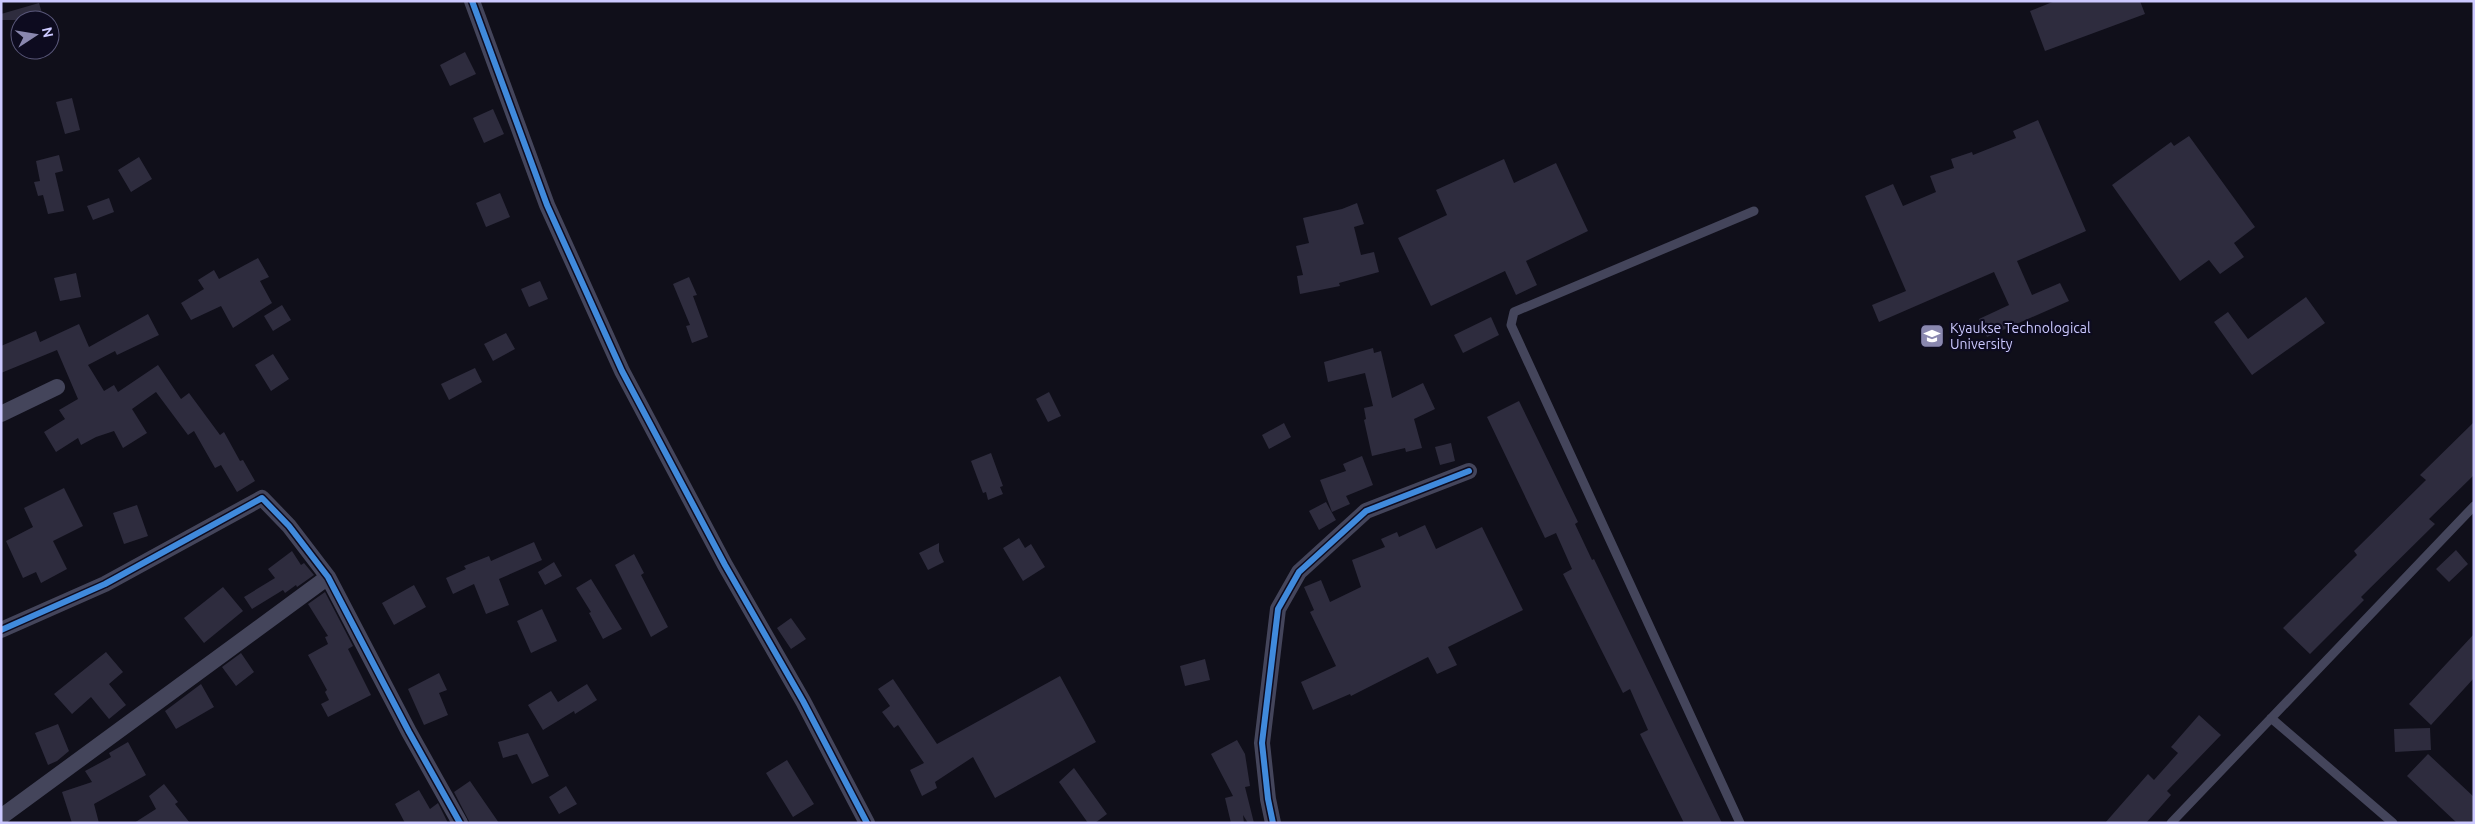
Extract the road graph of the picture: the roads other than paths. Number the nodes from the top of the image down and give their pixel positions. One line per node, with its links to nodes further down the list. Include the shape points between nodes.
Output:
1 (472, 1): 12 (street, via 547,205 622,371)
2 (1754, 211): 14 (lane, via 1514,312 1511,325)
3 (57, 387): 4 (street)
4 (1, 414)
5 (1469, 471): 13 (street, via 1366,511 1299,572 1278,608 1262,743)
6 (2474, 506): 9 (lane)
7 (328, 577): 8 (street, via 289,526 262,498 105,584); 10 (street); 11 (street)
8 (1, 630)
9 (2271, 718): 15 (lane); 16 (lane)
10 (1, 818)
11 (460, 823)
12 (867, 823)
13 (1273, 823)
14 (1740, 823)
15 (2171, 823)
16 (2393, 823)

